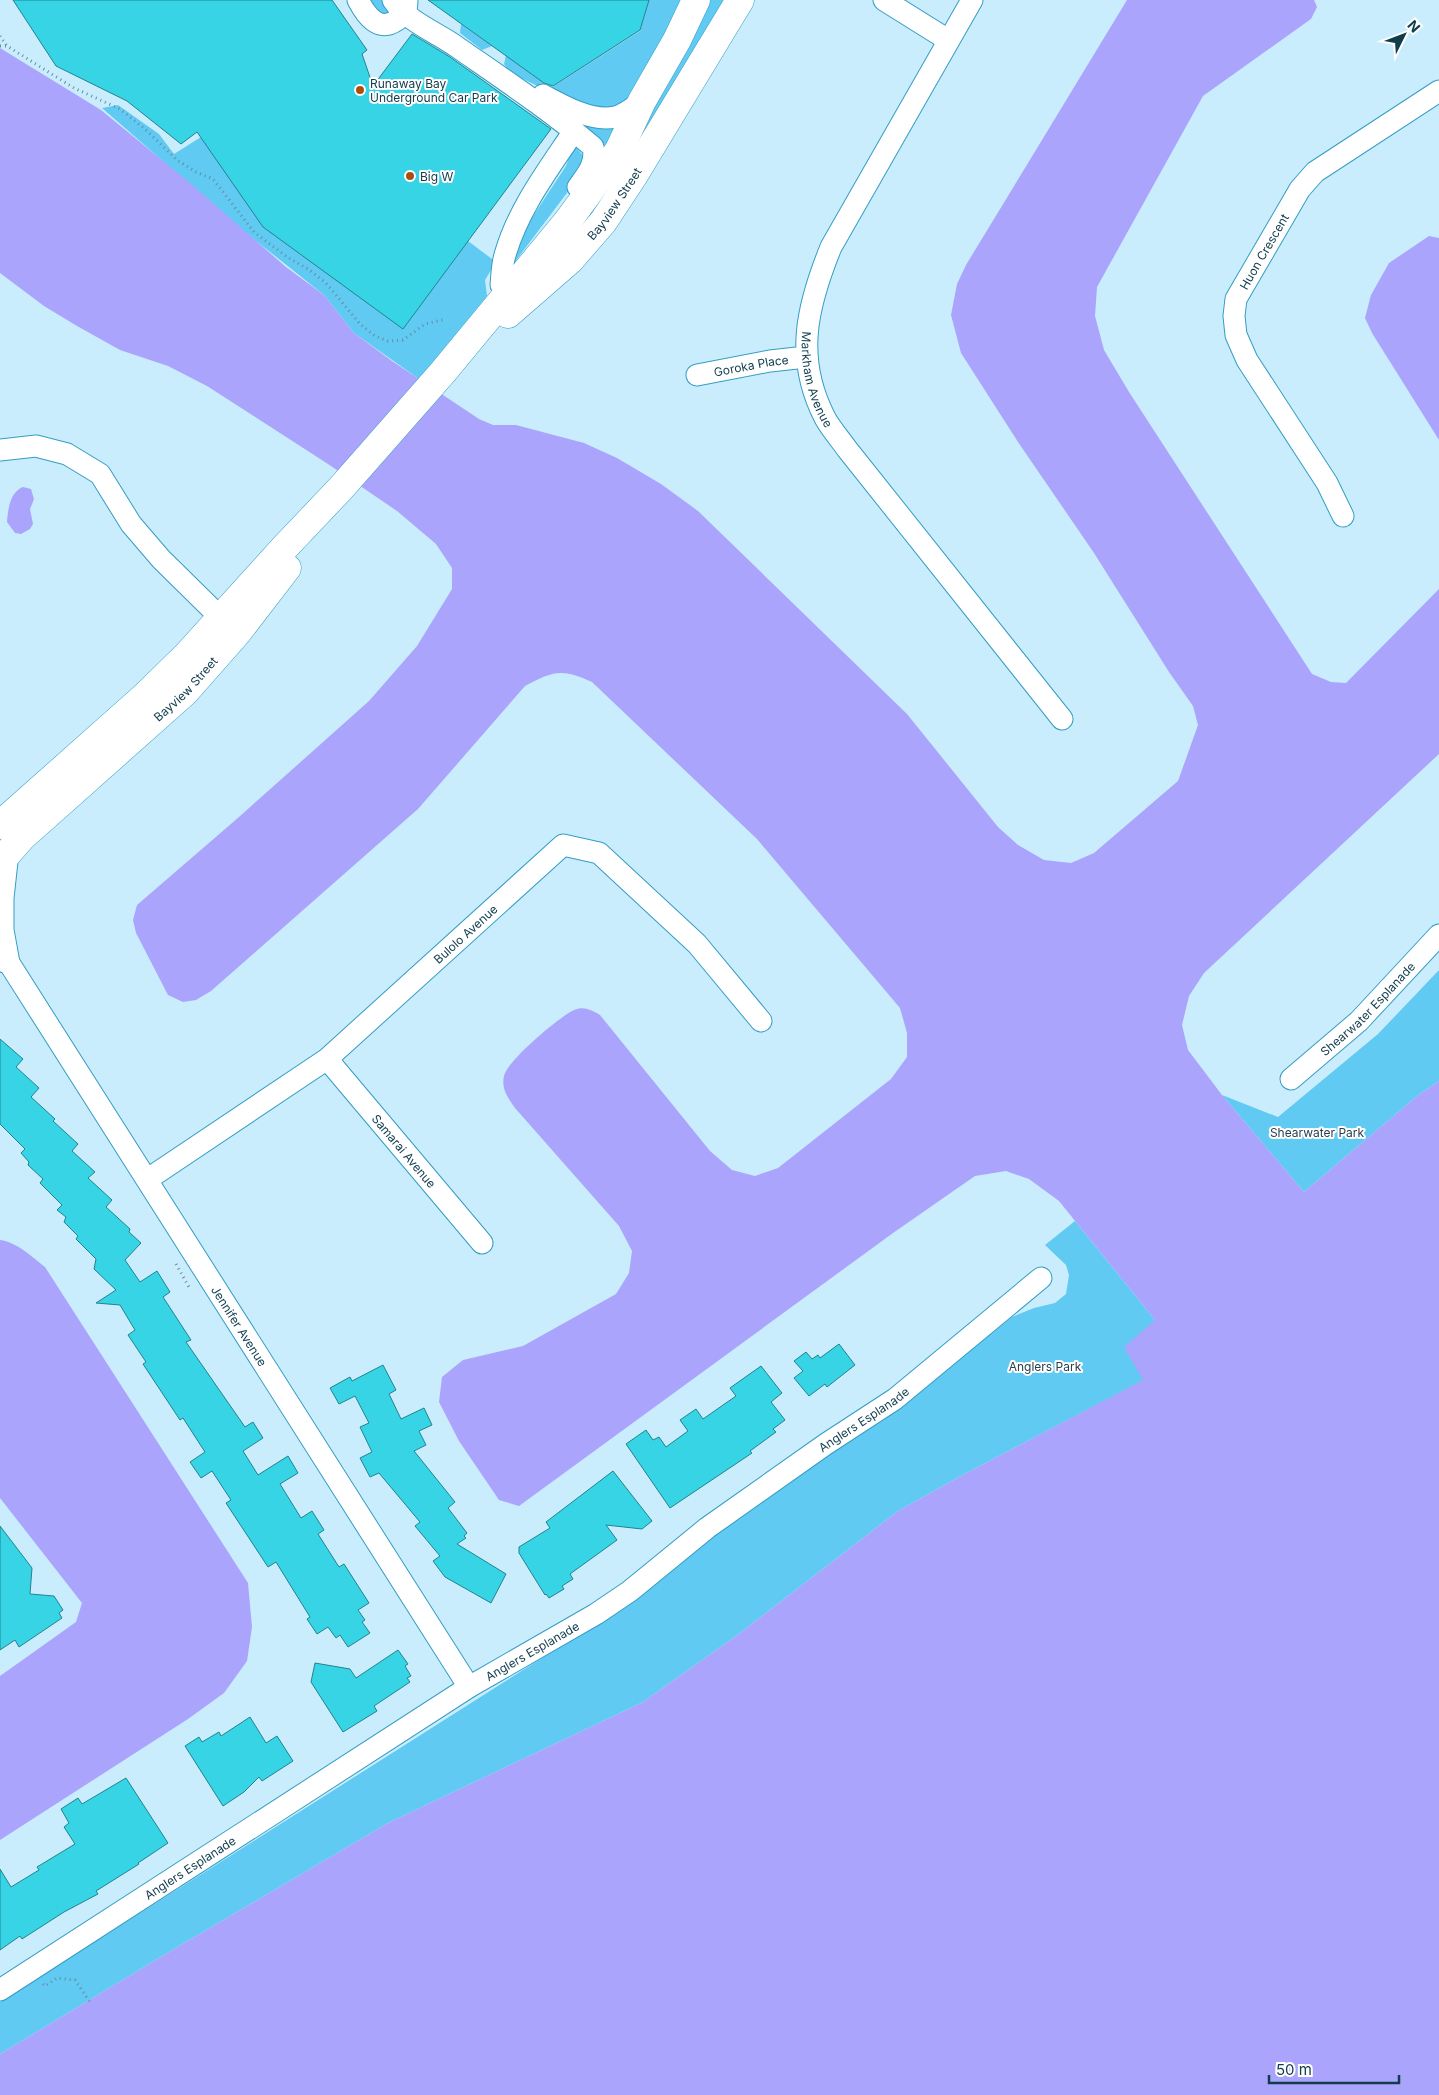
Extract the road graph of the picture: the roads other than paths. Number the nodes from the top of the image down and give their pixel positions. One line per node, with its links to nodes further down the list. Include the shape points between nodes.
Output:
1 (358, 0): 6 (street, via 369,18 386,25 394,22)
2 (696, 0): 9 (main road, Bayview Street)
3 (740, 0): 14 (main road, Bayview Street, via 603,222 570,260)
4 (884, 0): 7 (street)
5 (962, 3): 7 (street, Markham Avenue)
6 (404, 4): 9 (street, via 428,14 531,88 572,109 592,116 615,117); 10 (street, via 456,46)
7 (948, 40): 13 (street, Markham Avenue, via 831,247 808,313)
8 (1439, 90): 17 (street, Huon Crescent, via 1315,172 1300,190 1236,299 1236,335 1247,360 1326,483)
9 (642, 101): 12 (main road, Bayview Street, via 619,150 593,188)
10 (574, 131): 11 (street, via 527,202 504,257); 11 (street, via 593,147 593,166)
11 (501, 285): 12 (street)
12 (461, 349): 14 (main road, Bayview Street)
13 (806, 357): 15 (street, Goroka Place); 19 (street, Markham Avenue, via 825,418)
14 (443, 372): 18 (main road, Bayview Street, via 341,488 296,556)
15 (698, 375)
16 (0, 450): 18 (street, via 36,446 67,454 100,474 131,524 161,559)
17 (1343, 516)
18 (229, 626): 20 (main road, Bayview Street); 21 (main road, Bayview Street, via 184,692)
19 (1062, 719)
20 (0, 825)
21 (4, 857): 23 (street, Jennifer Avenue)
22 (1439, 934): 26 (street, Shearwater Esplanade, via 1359,1021)
23 (3, 959): 27 (street, Jennifer Avenue)
24 (761, 1021): 25 (street, Bulolo Avenue, via 697,944 600,853 564,845)
25 (326, 1059): 27 (street, Bulolo Avenue); 28 (street, Samarai Avenue)
26 (1291, 1079)
27 (148, 1179): 30 (street, Jennifer Avenue)
28 (482, 1243)
29 (1041, 1278): 30 (street, Anglers Esplanade, via 895,1399 707,1528 630,1591)
30 (469, 1688): 31 (street, Anglers Esplanade)
31 (0, 1990)

